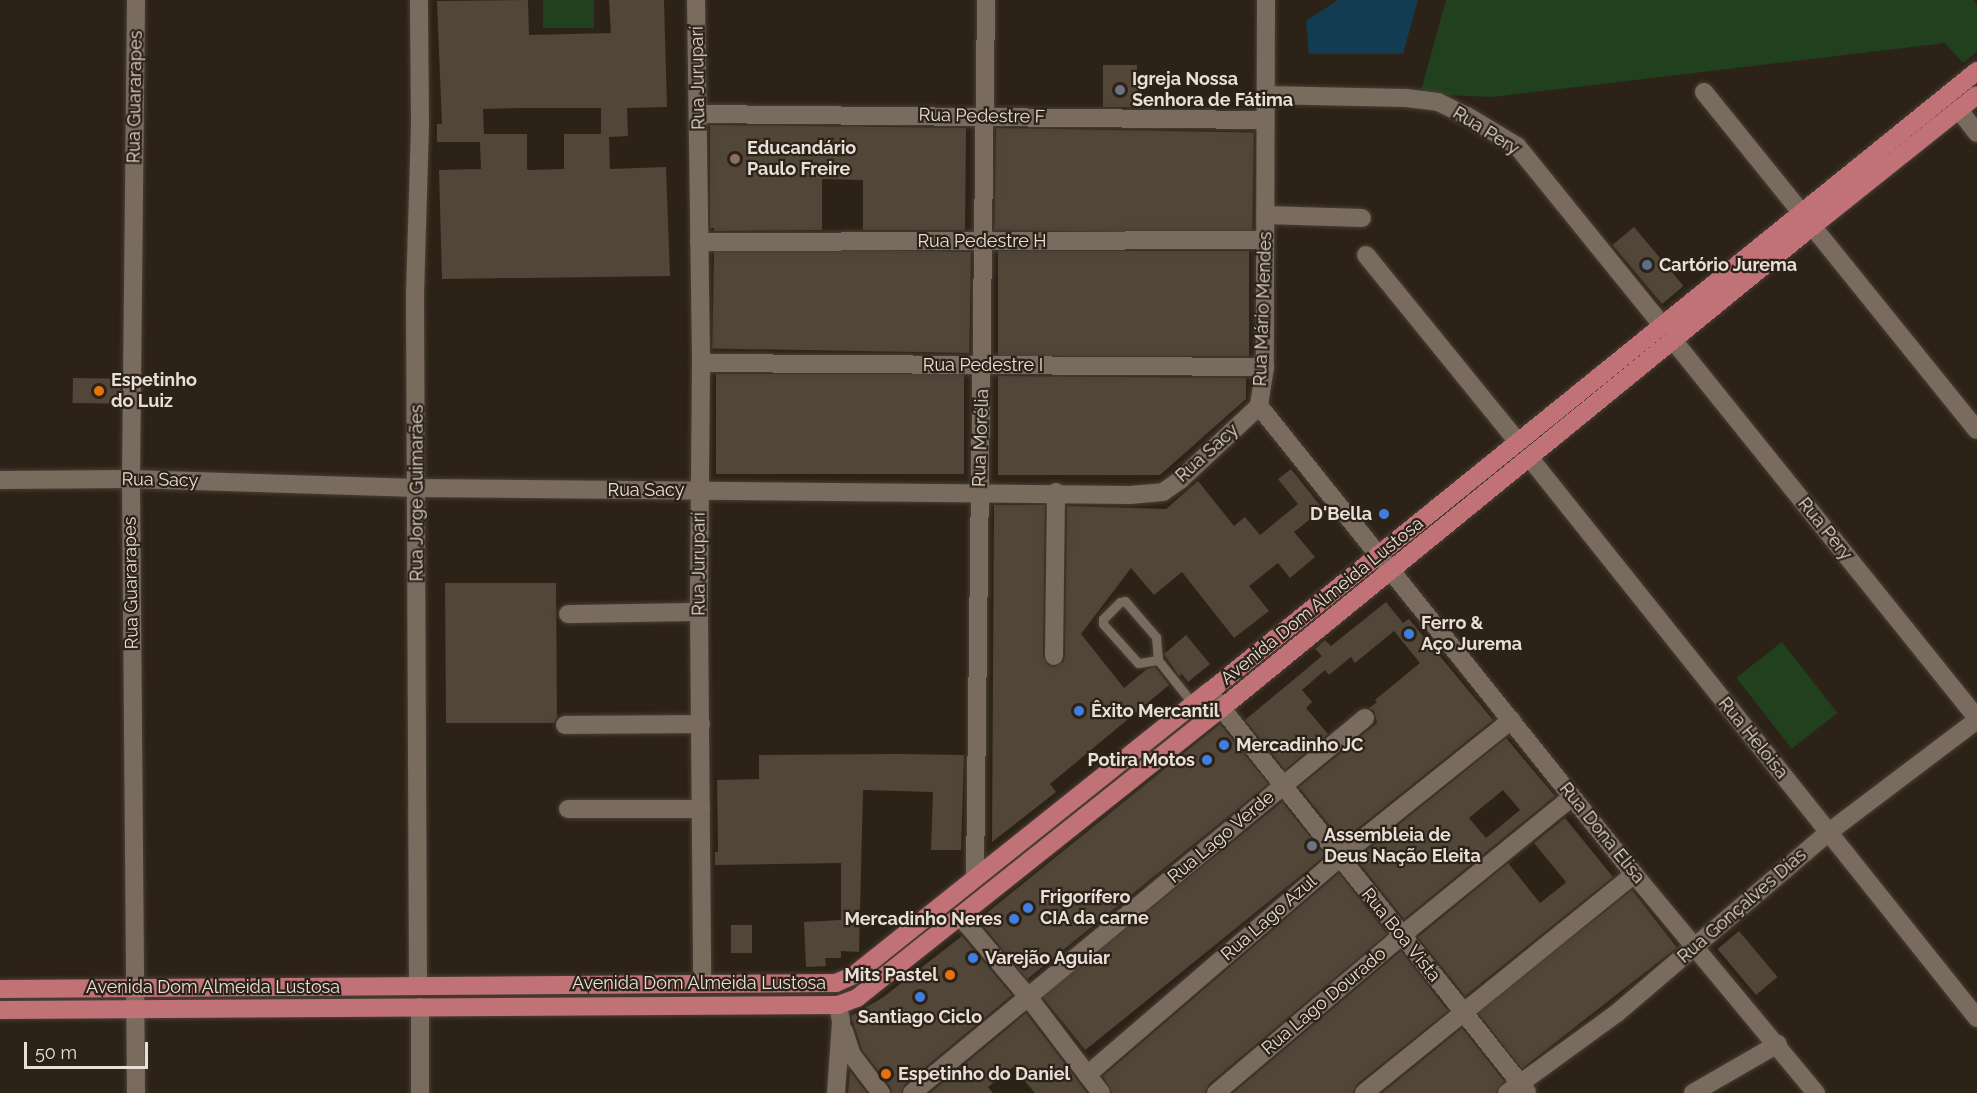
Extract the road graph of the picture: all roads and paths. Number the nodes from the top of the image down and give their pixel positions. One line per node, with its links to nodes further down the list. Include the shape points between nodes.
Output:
1 (136, 0): 31 (street, Rua Guararapes)
2 (419, 0): 33 (street, Rua Jorge Guimarães)
3 (696, 0): 11 (street, Rua Juruparí)
4 (986, 0): 12 (street, Rua Morélia)
5 (1266, 0): 8 (street, Rua Mário Mendes)
6 (1977, 71): 15 (main road, Avenida Dom Almeida Lustosa)
7 (1704, 92): 18 (street)
8 (1265, 95): 13 (street, Rua Mário Mendes); 23 (street, Rua Pery, via 1406,98 1438,102 1467,116 1517,146)
9 (1977, 95): 10 (main road, Avenida Dom Almeida Lustosa)
10 (1959, 110): 14 (street); 15 (main road, Avenida Dom Almeida Lustosa)
11 (699, 114): 12 (street, Rua Pedestre F); 21 (street, Rua Juruparí)
12 (986, 116): 13 (street, Rua Pedestre F); 20 (street, Rua Morélia)
13 (1264, 120): 16 (street, Rua Mário Mendes)
14 (1977, 133)
15 (1888, 153): 18 (main road, Avenida Dom Almeida Lustosa)
16 (1266, 214): 17 (street); 19 (street, Rua Mário Mendes)
17 (1362, 218)
18 (1809, 219): 23 (main road, Avenida Dom Almeida Lustosa); 28 (street)
19 (1265, 240): 20 (street, Rua Pedestre H); 26 (street, Rua Mário Mendes)
20 (984, 241): 21 (street, Rua Pedestre H); 25 (street, Rua Morélia)
21 (699, 242): 24 (street, Rua Juruparí)
22 (1366, 255): 29 (street)
23 (1668, 333): 29 (main road, Avenida Dom Almeida Lustosa); 30 (main road, Avenida Dom Almeida Lustosa); 47 (street, Rua Pery)
24 (701, 363): 25 (street, Rua Pedestre I); 34 (street, Rua Juruparí)
25 (983, 365): 26 (street, Rua Pedestre I); 36 (street, Rua Morélia)
26 (1265, 367): 27 (street, Rua Mário Mendes)
27 (1259, 406): 35 (street, Rua Sacy, via 1163,492); 37 (street, Rua Mário Mendes)
28 (1977, 430)
29 (1517, 441): 37 (main road, Avenida Dom Almeida Lustosa)
30 (1529, 457): 38 (main road, Avenida Dom Almeida Lustosa); 55 (street, Rua Heloisa)
31 (130, 479): 32 (street, Rua Sacy); 33 (street, Rua Sacy); 67 (street, Rua Guararapes)
32 (0, 480)
33 (417, 488): 34 (street, Rua Sacy); 66 (street, Rua Jorge Guimarães)
34 (699, 490): 36 (street, Rua Sacy); 39 (street, Rua Juruparí)
35 (1056, 492): 36 (street, Rua Sacy); 41 (street)
36 (980, 493): 60 (street, Rua Morélia)
37 (1377, 556): 38 (street, Rua Mário Mendes); 43 (main road, Avenida Dom Almeida Lustosa)
38 (1390, 572): 45 (main road, Avenida Dom Almeida Lustosa); 48 (street, Rua Dona Elisa)
39 (699, 612): 40 (street); 49 (street, Rua Juruparí)
40 (568, 614)
41 (1054, 656)
42 (1158, 660): 42 (lane, via 1154,634 1125,601 1102,619 1138,663); 44 (lane)
43 (1209, 692): 44 (main road, Avenida Dom Almeida Lustosa); 45 (street, Rua Boa Vista)
44 (1193, 704): 56 (main road, Avenida Dom Almeida Lustosa)
45 (1222, 708): 51 (street, Rua Boa Vista); 58 (main road, Avenida Dom Almeida Lustosa)
46 (1365, 718): 51 (street, Rua Lago Verde)
47 (1977, 719): 55 (street, Rua Gonçalves Días)
48 (1511, 720): 52 (street, Rua Dona Elisa); 57 (street, Rua Lago Azul)
49 (701, 724): 50 (street); 54 (street, Rua Juruparí)
50 (565, 725)
51 (1282, 786): 57 (street, Rua Boa Vista); 69 (street, Rua Lago Verde)
52 (1572, 796): 59 (street, Rua Dona Elisa); 62 (street, Rua Lago Dourado)
53 (568, 809): 54 (street)
54 (701, 810): 64 (street, Rua Juruparí)
55 (1829, 832): 63 (street, Rua Gonçalves Días); 76 (street, Rua Heloisa)
56 (1012, 849): 58 (main road); 60 (main road, Avenida Dom Almeida Lustosa)
57 (1339, 858): 62 (street, Rua Boa Vista); 78 (street, Rua Lago Azul)
58 (1024, 866): 61 (main road, Avenida Dom Almeida Lustosa)
59 (1634, 874): 63 (street, Rua Dona Elisa); 75 (street)
60 (975, 877): 64 (main road, Avenida Dom Almeida Lustosa, via 845,979)
61 (960, 916): 69 (street); 74 (main road, Avenida Dom Almeida Lustosa)
62 (1401, 936): 75 (street, Rua Boa Vista); 86 (street, Rua Lago Dourado)
63 (1696, 946): 77 (street, Rua Dona Elisa); 79 (street, Rua Gonçalves Días)
64 (702, 983): 66 (main road, Avenida Dom Almeida Lustosa)
65 (354, 986): 66 (main road, Avenida Dom Almeida Lustosa); 67 (main road, Avenida Dom Almeida Lustosa); 71 (main road)
66 (418, 986)
67 (135, 987): 68 (main road, Avenida Dom Almeida Lustosa); 73 (street, Rua Guararapes)
68 (0, 988)
69 (1029, 998): 78 (street); 84 (street, Rua Lago Verde)
70 (420, 1007): 71 (main road, Avenida Dom Almeida Lustosa); 74 (main road, Avenida Dom Almeida Lustosa); 81 (street)
71 (352, 1008): 73 (main road, Avenida Dom Almeida Lustosa)
72 (0, 1010): 73 (main road, Avenida Dom Almeida Lustosa)
73 (135, 1011): 80 (street)
74 (839, 1013): 82 (street); 83 (street, via 852,1055)
75 (1465, 1013): 79 (street, Rua Boa Vista); 87 (street)
76 (1977, 1018)
77 (1778, 1044): 88 (street); 89 (street, Rua Dona Elisa)
78 (1087, 1075): 85 (street)
79 (1519, 1090)
80 (136, 1093)
81 (420, 1093)
82 (836, 1093)
83 (881, 1093)
84 (912, 1093)
85 (1100, 1093)
86 (1216, 1093)
87 (1364, 1093)
88 (1693, 1093)
89 (1816, 1093)

